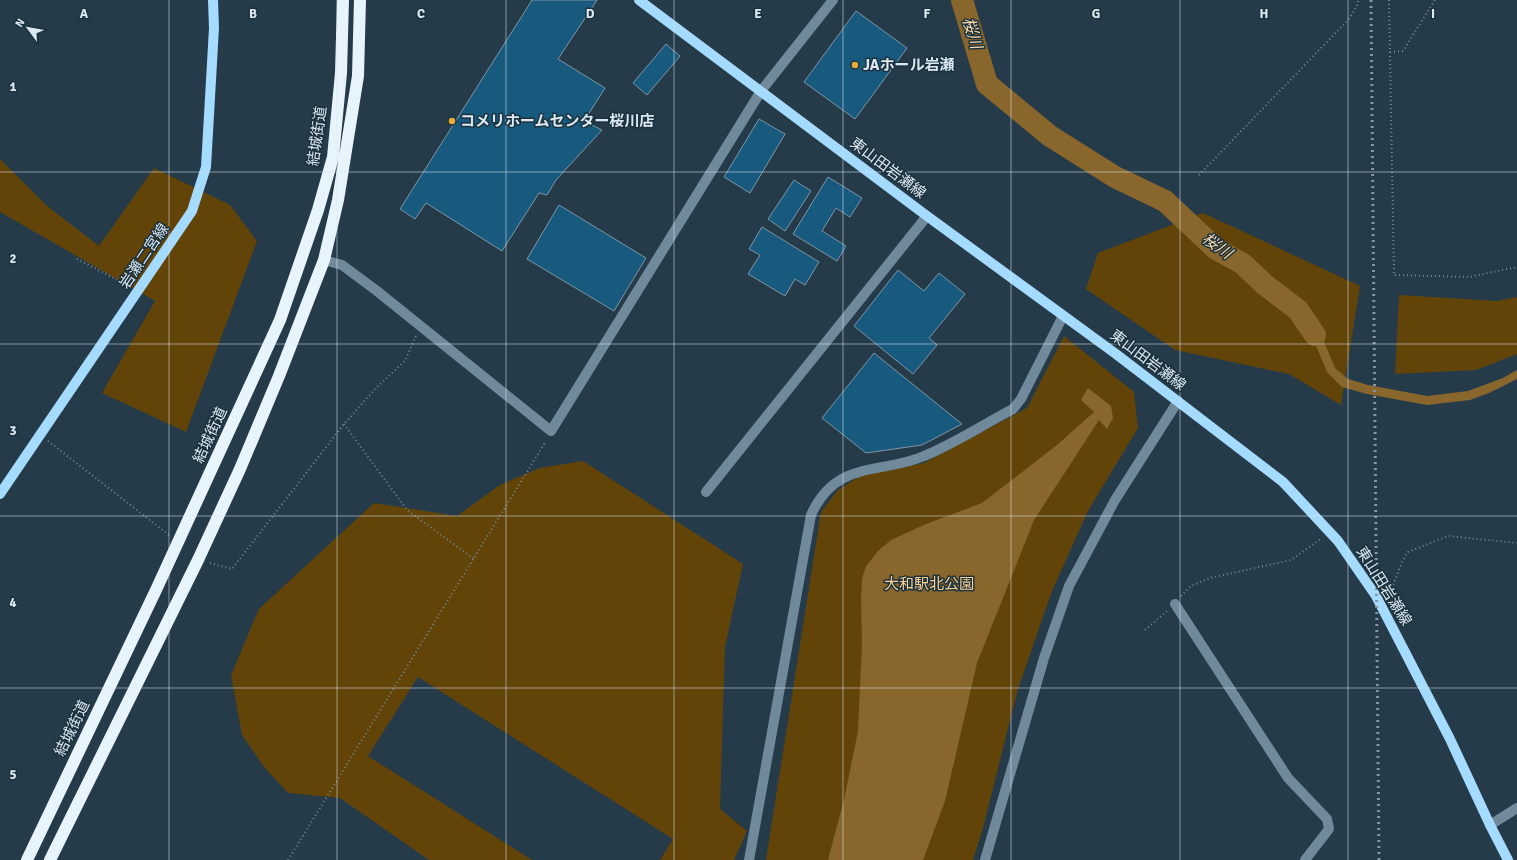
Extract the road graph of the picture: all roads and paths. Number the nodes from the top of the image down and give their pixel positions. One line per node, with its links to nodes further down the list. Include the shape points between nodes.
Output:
1 (213, 0): 16 (main road, 岩瀬二宮線, via 214,28 206,166 192,211)
2 (342, 0): 31 (highway, 結城街道, via 341,73 333,157 318,210 280,320 156,590)
3 (360, 0): 14 (highway, 結城街道, via 358,76 338,200)
4 (639, 0): 10 (main road, 東山田岩瀬線)
5 (833, 0): 10 (street)
6 (1358, 0): 11 (path, via 1349,19)
7 (1389, 0): 9 (path)
8 (1435, 0): 9 (path, via 1403,50)
9 (1390, 52): 15 (path, via 1394,275 1469,277)
10 (762, 91): 12 (main road, 東山田岩瀬線); 20 (street)
11 (1199, 175)
12 (927, 216): 17 (main road, 東山田岩瀬線); 21 (street)
13 (77, 259): 16 (path)
14 (324, 260): 18 (street, via 342,265); 32 (highway, 結城街道, via 240,469)
15 (1517, 267)
16 (138, 292): 22 (main road, 岩瀬二宮線)
17 (1063, 316): 19 (main road, 東山田岩瀬線); 34 (street, via 1021,399 1013,408 925,456 850,474 835,484 816,504 811,515)
18 (420, 326): 20 (street); 25 (path, via 405,361 376,388 344,424 407,510)
19 (1178, 401): 23 (main road, 東山田岩瀬線, via 1283,482); 35 (street, via 1115,500 1069,586 1044,658)
20 (551, 431): 25 (path)
21 (706, 492)
22 (0, 494)
23 (1330, 532): 26 (path, via 1291,560 1210,578 1191,586); 27 (main road, 東山田岩瀬線)
24 (1517, 543): 27 (path, via 1448,536 1408,552 1392,588)
25 (474, 559): 33 (path, via 392,687)
26 (1175, 604): 28 (path); 36 (street, via 1288,778 1327,819 1329,829)
27 (1381, 604): 30 (main road, 東山田岩瀬線, via 1447,732)
28 (1145, 630)
29 (1517, 808): 30 (street)
30 (1490, 825): 37 (main road, 東山田岩瀬線)
31 (27, 860)
32 (50, 860)
33 (288, 860)
34 (750, 860)
35 (986, 860)
36 (1305, 860)
37 (1508, 860)

